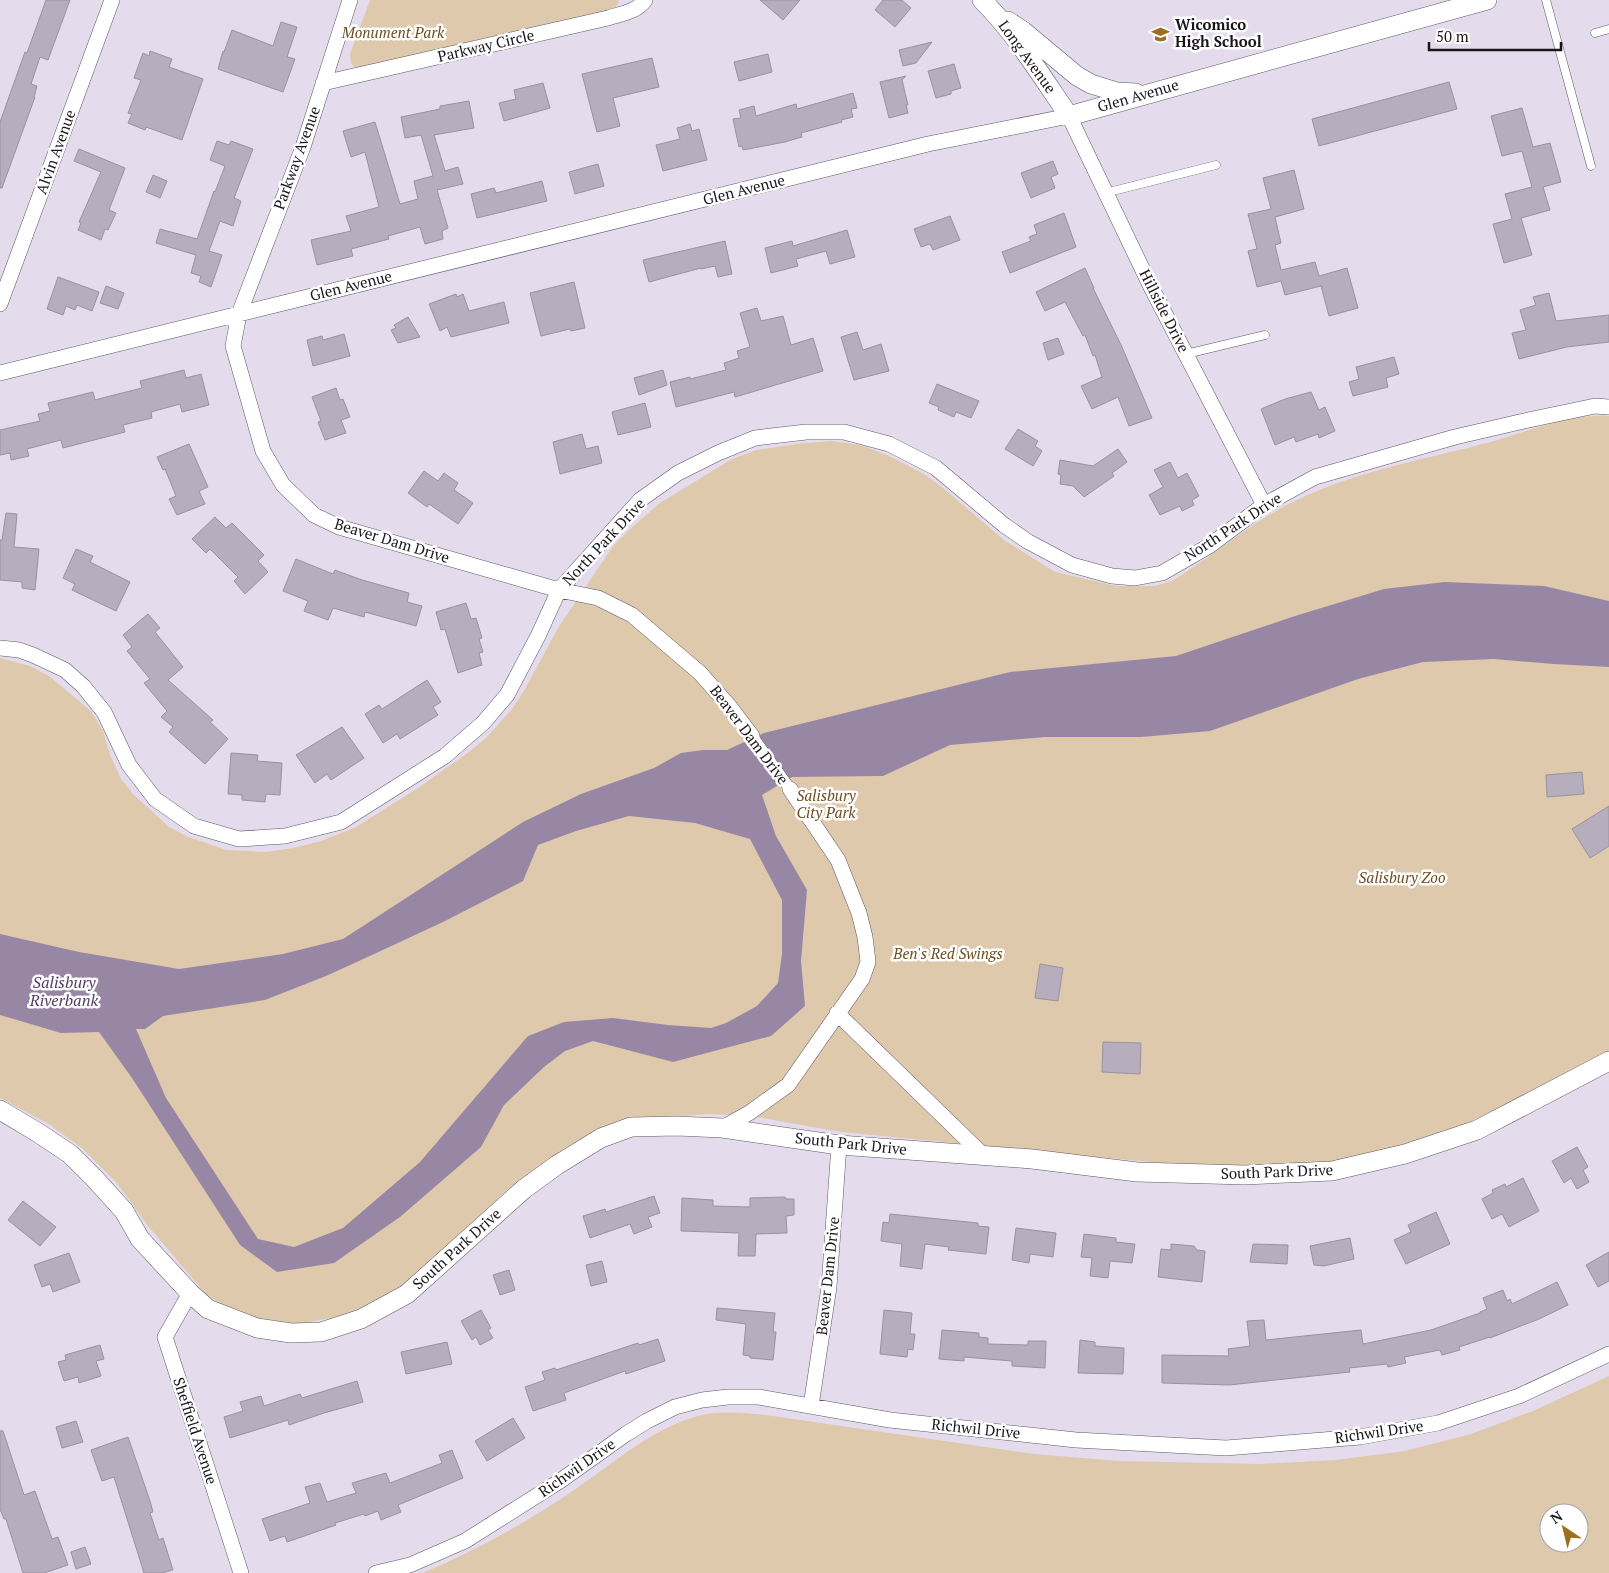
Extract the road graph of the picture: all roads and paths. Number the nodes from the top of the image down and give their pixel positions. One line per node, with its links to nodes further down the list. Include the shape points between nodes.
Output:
1 (112, 0): 15 (street, Alvin Avenue)
2 (350, 0): 9 (street, Parkway Avenue)
3 (645, 0): 9 (street, Parkway Circle, via 632,10 608,18)
4 (1487, 0): 10 (street, Glen Avenue)
5 (1546, 0): 13 (lane)
6 (988, 6): 10 (street, via 1091,84 1117,92); 11 (street, Long Avenue)
7 (1609, 29): 8 (lane)
8 (1594, 33)
9 (323, 83): 16 (street, Parkway Avenue, via 303,147)
10 (1147, 94): 11 (street, Glen Avenue)
11 (1069, 116): 14 (street, Hillside Drive); 16 (street, Glen Avenue, via 928,144)
12 (1216, 165): 14 (lane)
13 (1591, 166)
14 (1106, 193): 18 (street, Hillside Drive)
15 (0, 304)
16 (239, 314): 19 (street, Glen Avenue); 22 (street, Beaver Dam Drive, via 233,346 264,451 282,486 314,515 339,527)
17 (1265, 335): 18 (lane)
18 (1186, 354): 21 (street, Hillside Drive)
19 (0, 374)
20 (1609, 407): 21 (street, North Park Drive, via 1595,406 1446,440 1316,477)
21 (1264, 505): 22 (street, North Park Drive, via 1210,546 1162,573 1135,578 1112,576 1072,565 1027,541 936,468 889,444 844,432 806,432 755,438 678,473 640,500)
22 (559, 590): 23 (street, North Park Drive, via 507,695 483,723 444,756 341,822 285,836 240,839 194,826 155,799 129,765 104,712 83,686 65,670 33,655); 24 (street, Beaver Dam Drive, via 598,598 632,615 700,673)
23 (0, 648)
24 (752, 736): 25 (street, Beaver Dam Drive)
25 (790, 789): 26 (street, Beaver Dam Drive, via 838,860 865,937 868,962 862,979)
26 (837, 1013): 29 (street, Beaver Dam Drive, via 788,1085); 31 (street)
27 (1609, 1061): 31 (street, South Park Drive, via 1477,1130 1405,1154 1332,1171 1245,1175 1137,1172)
28 (0, 1110): 32 (street, South Park Drive, via 70,1154 124,1211 140,1239)
29 (722, 1128): 30 (street, South Park Drive); 32 (street, South Park Drive, via 631,1127 601,1138 524,1189 407,1294 361,1319 321,1332 290,1333 257,1328 208,1309)
30 (839, 1145): 31 (street, South Park Drive); 34 (street, Beaver Dam Drive, via 830,1287)
31 (984, 1156)
32 (190, 1292): 35 (street, Sheffield Avenue, via 165,1336)
33 (1609, 1354): 34 (street, Richwil Drive, via 1519,1396 1438,1423 1360,1437 1260,1446 1076,1440 890,1420)
34 (811, 1406): 36 (street, Richwil Drive, via 760,1397 728,1396 675,1407 626,1434 560,1481 465,1541 410,1565)
35 (241, 1573)
36 (376, 1573)

